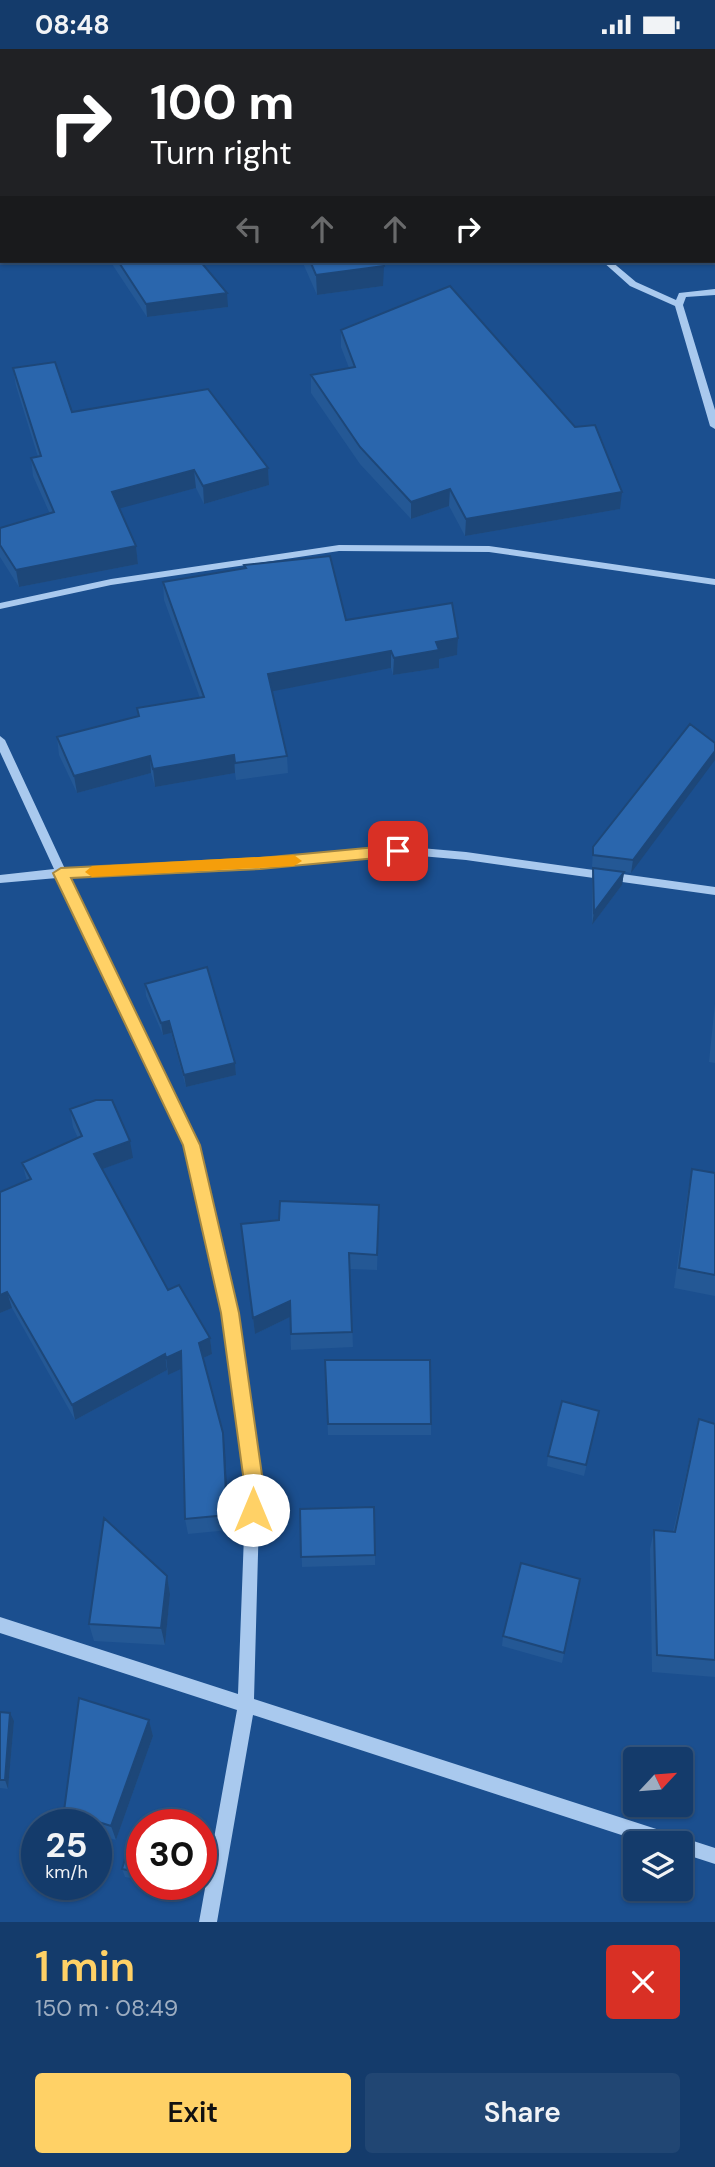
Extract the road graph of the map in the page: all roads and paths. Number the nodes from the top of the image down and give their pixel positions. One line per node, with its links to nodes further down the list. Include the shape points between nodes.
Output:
1 (608, 263): 3 (street, via 633,284)
2 (715, 292): 3 (street, via 682,295)
3 (679, 305): 4 (street)
4 (715, 426)
5 (715, 582): 6 (street, via 489,548 339,548 111,582)
6 (0, 606)
7 (0, 740): 8 (street)
8 (61, 873): 9 (street); 10 (street, via 260,864 398,851 466,856); 12 (street, via 192,1145 230,1313 253,1482)
9 (0, 879)
10 (715, 891)
11 (0, 1625): 12 (street)
12 (246, 1706): 13 (street); 16 (street)
13 (636, 1831)
14 (693, 1849): 15 (street)
15 (715, 1856)
16 (208, 1922)

